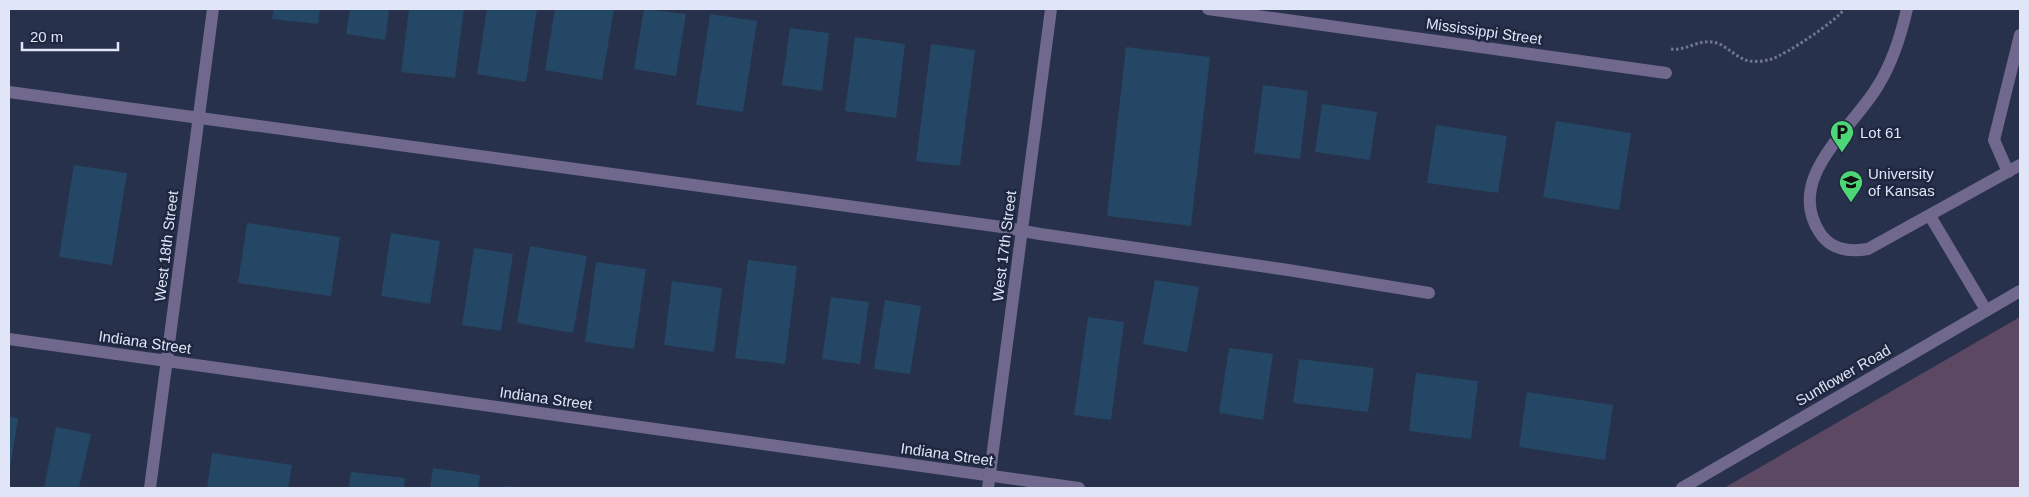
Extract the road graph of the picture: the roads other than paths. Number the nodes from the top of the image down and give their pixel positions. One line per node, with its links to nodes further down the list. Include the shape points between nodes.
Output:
1 (213, 9): 8 (street, West 18th Street)
2 (1051, 9): 12 (street, West 17th Street)
3 (1208, 9): 6 (street, Mississippi Street)
4 (1907, 9): 11 (street, via 1892,60 1878,86 1829,148 1818,168 1811,193 1812,214 1823,238 1842,249 1855,251 1868,249)
5 (2020, 35): 10 (street, via 1994,140)
6 (1666, 73)
7 (9, 92): 8 (street)
8 (199, 117): 12 (street); 17 (street, West 18th Street)
9 (2020, 165): 10 (street)
10 (2008, 172): 11 (street)
11 (1930, 216): 15 (street)
12 (1022, 230): 14 (street); 18 (street, West 17th Street)
13 (2020, 290): 15 (street, Sunflower Road)
14 (1428, 293)
15 (1986, 310): 21 (street, Sunflower Road)
16 (9, 339): 17 (street, Indiana Street)
17 (167, 362): 18 (street, Indiana Street); 19 (street, West 18th Street)
18 (989, 482): 20 (street, Indiana Street)
19 (150, 488)
20 (1078, 488)
21 (1682, 488)

